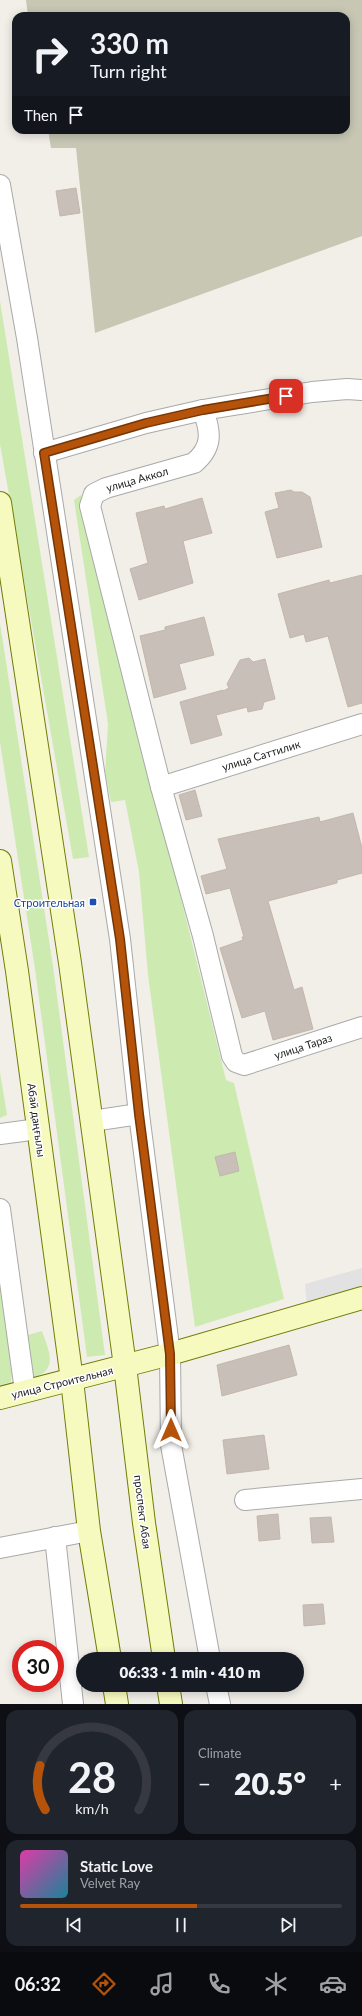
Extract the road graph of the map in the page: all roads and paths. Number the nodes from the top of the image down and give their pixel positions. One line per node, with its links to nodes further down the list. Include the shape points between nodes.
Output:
1 (0, 185): 4 (street)
2 (362, 390): 3 (street, via 312,392)
3 (203, 410): 4 (street, via 146,423); 7 (street, улица Аккол, via 210,428 203,456 194,463 106,488 94,494 90,506)
4 (44, 453): 10 (street, via 120,939)
5 (0, 503): 11 (main road, проспект Абая)
6 (362, 724): 7 (street, улица Саттилик)
7 (161, 787): 9 (street, улица Тараз, via 203,936 232,1056 236,1062 244,1065)
8 (0, 862): 12 (main road, Абай даңғылы)
9 (362, 1027)
10 (139, 1114): 11 (street); 16 (street)
11 (92, 1121): 17 (main road, проспект Абая)
12 (38, 1129): 13 (street); 18 (main road, Абай даңғылы)
13 (0, 1134)
14 (0, 1209): 19 (street)
15 (362, 1298): 16 (main road, улица Строительная)
16 (170, 1354): 17 (main road, улица Строительная); 28 (street, via 171,1445)
17 (125, 1366): 18 (main road, улица Строительная); 27 (main road, проспект Абая)
18 (72, 1380): 19 (main road, улица Строительная); 23 (main road)
19 (25, 1391): 20 (main road, улица Строительная)
20 (0, 1398)
21 (362, 1489): 22 (street)
22 (245, 1500)
23 (89, 1531): 24 (street); 26 (main road)
24 (55, 1538): 25 (street); 32 (street)
25 (0, 1548)
26 (109, 1652)
27 (163, 1652)
28 (209, 1652)
29 (115, 1692): 33 (main road)
30 (169, 1692): 34 (main road)
31 (217, 1692): 35 (street)
32 (73, 1704)
33 (117, 1704)
34 (171, 1704)
35 (220, 1704)

